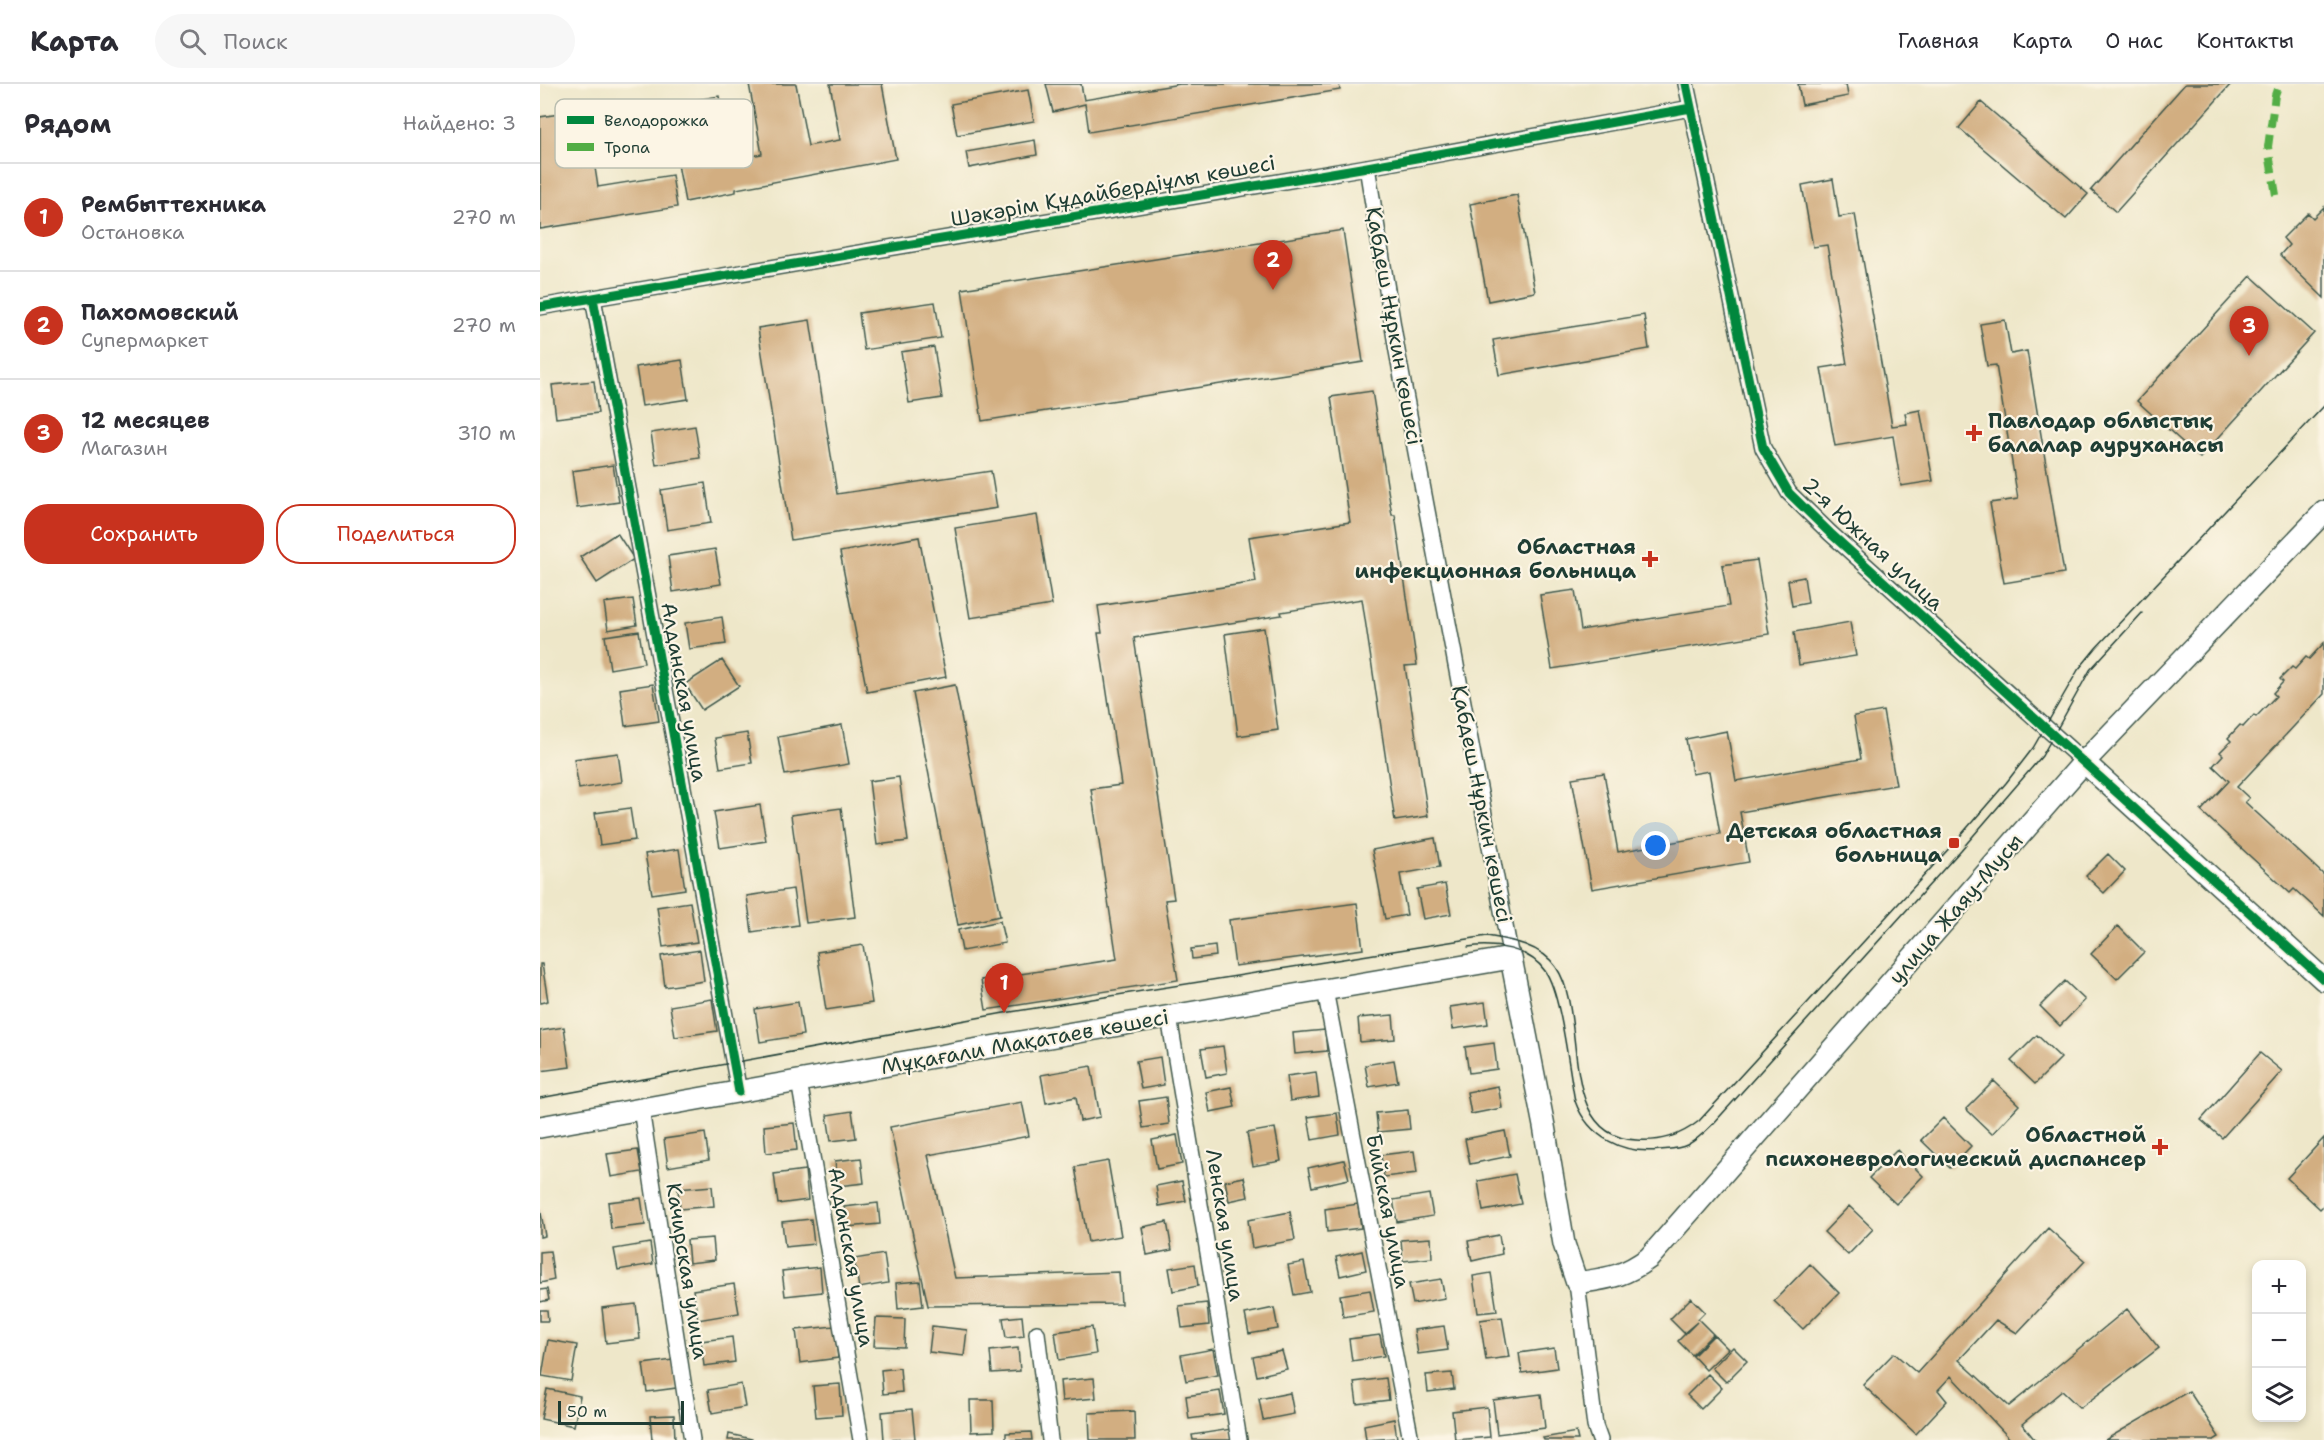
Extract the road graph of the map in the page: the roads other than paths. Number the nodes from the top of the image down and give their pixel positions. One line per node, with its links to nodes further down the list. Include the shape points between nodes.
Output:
1 (1686, 84): 2 (street, 2-я Южная улица)
2 (1691, 108): 3 (street, Шәкәрім Құдайбердіұлы көшесі); 7 (street, 2-я Южная улица, via 1763,448 1789,493)
3 (1367, 167): 4 (street, Шәкәрім Құдайбердіұлы көшесі); 8 (street, Қабдеш Нұркин көшесі, via 1397,351)
4 (592, 298): 5 (street, Шәкәрім Құдайбердіұлы көшесі); 13 (street, Алданская улица)
5 (540, 307)
6 (2324, 512): 7 (main road, улица Жаяу-Мусы)
7 (2084, 762): 9 (main road); 16 (main road, улица Жаяу-Мусы, via 1649,1258 1622,1275)
8 (1511, 958): 10 (main road, Мұқағали Мақатаев көшесі); 16 (main road, Қабдеш Нұркин көшесі, via 1564,1244)
9 (2324, 980)
10 (1325, 990): 11 (main road, Мұқағали Мақатаев көшесі); 22 (street, Бийская улица)
11 (1169, 1017): 12 (main road, Мұқағали Мақатаев көшесі); 21 (street, Ленская улица)
12 (799, 1082): 13 (main road, Мұқағали Мақатаев көшесі); 19 (street, Алданская улица)
13 (740, 1092): 14 (main road, Мұқағали Мақатаев көшесі)
14 (642, 1109): 15 (main road, Мұқағали Мақатаев көшесі); 18 (street, Качирская улица)
15 (540, 1127)
16 (1577, 1283): 23 (street, Қабдеш Нұркин көшесі)
17 (1036, 1334): 20 (street)
18 (692, 1440)
19 (861, 1440)
20 (1050, 1440)
21 (1239, 1440)
22 (1411, 1440)
23 (1600, 1440)

